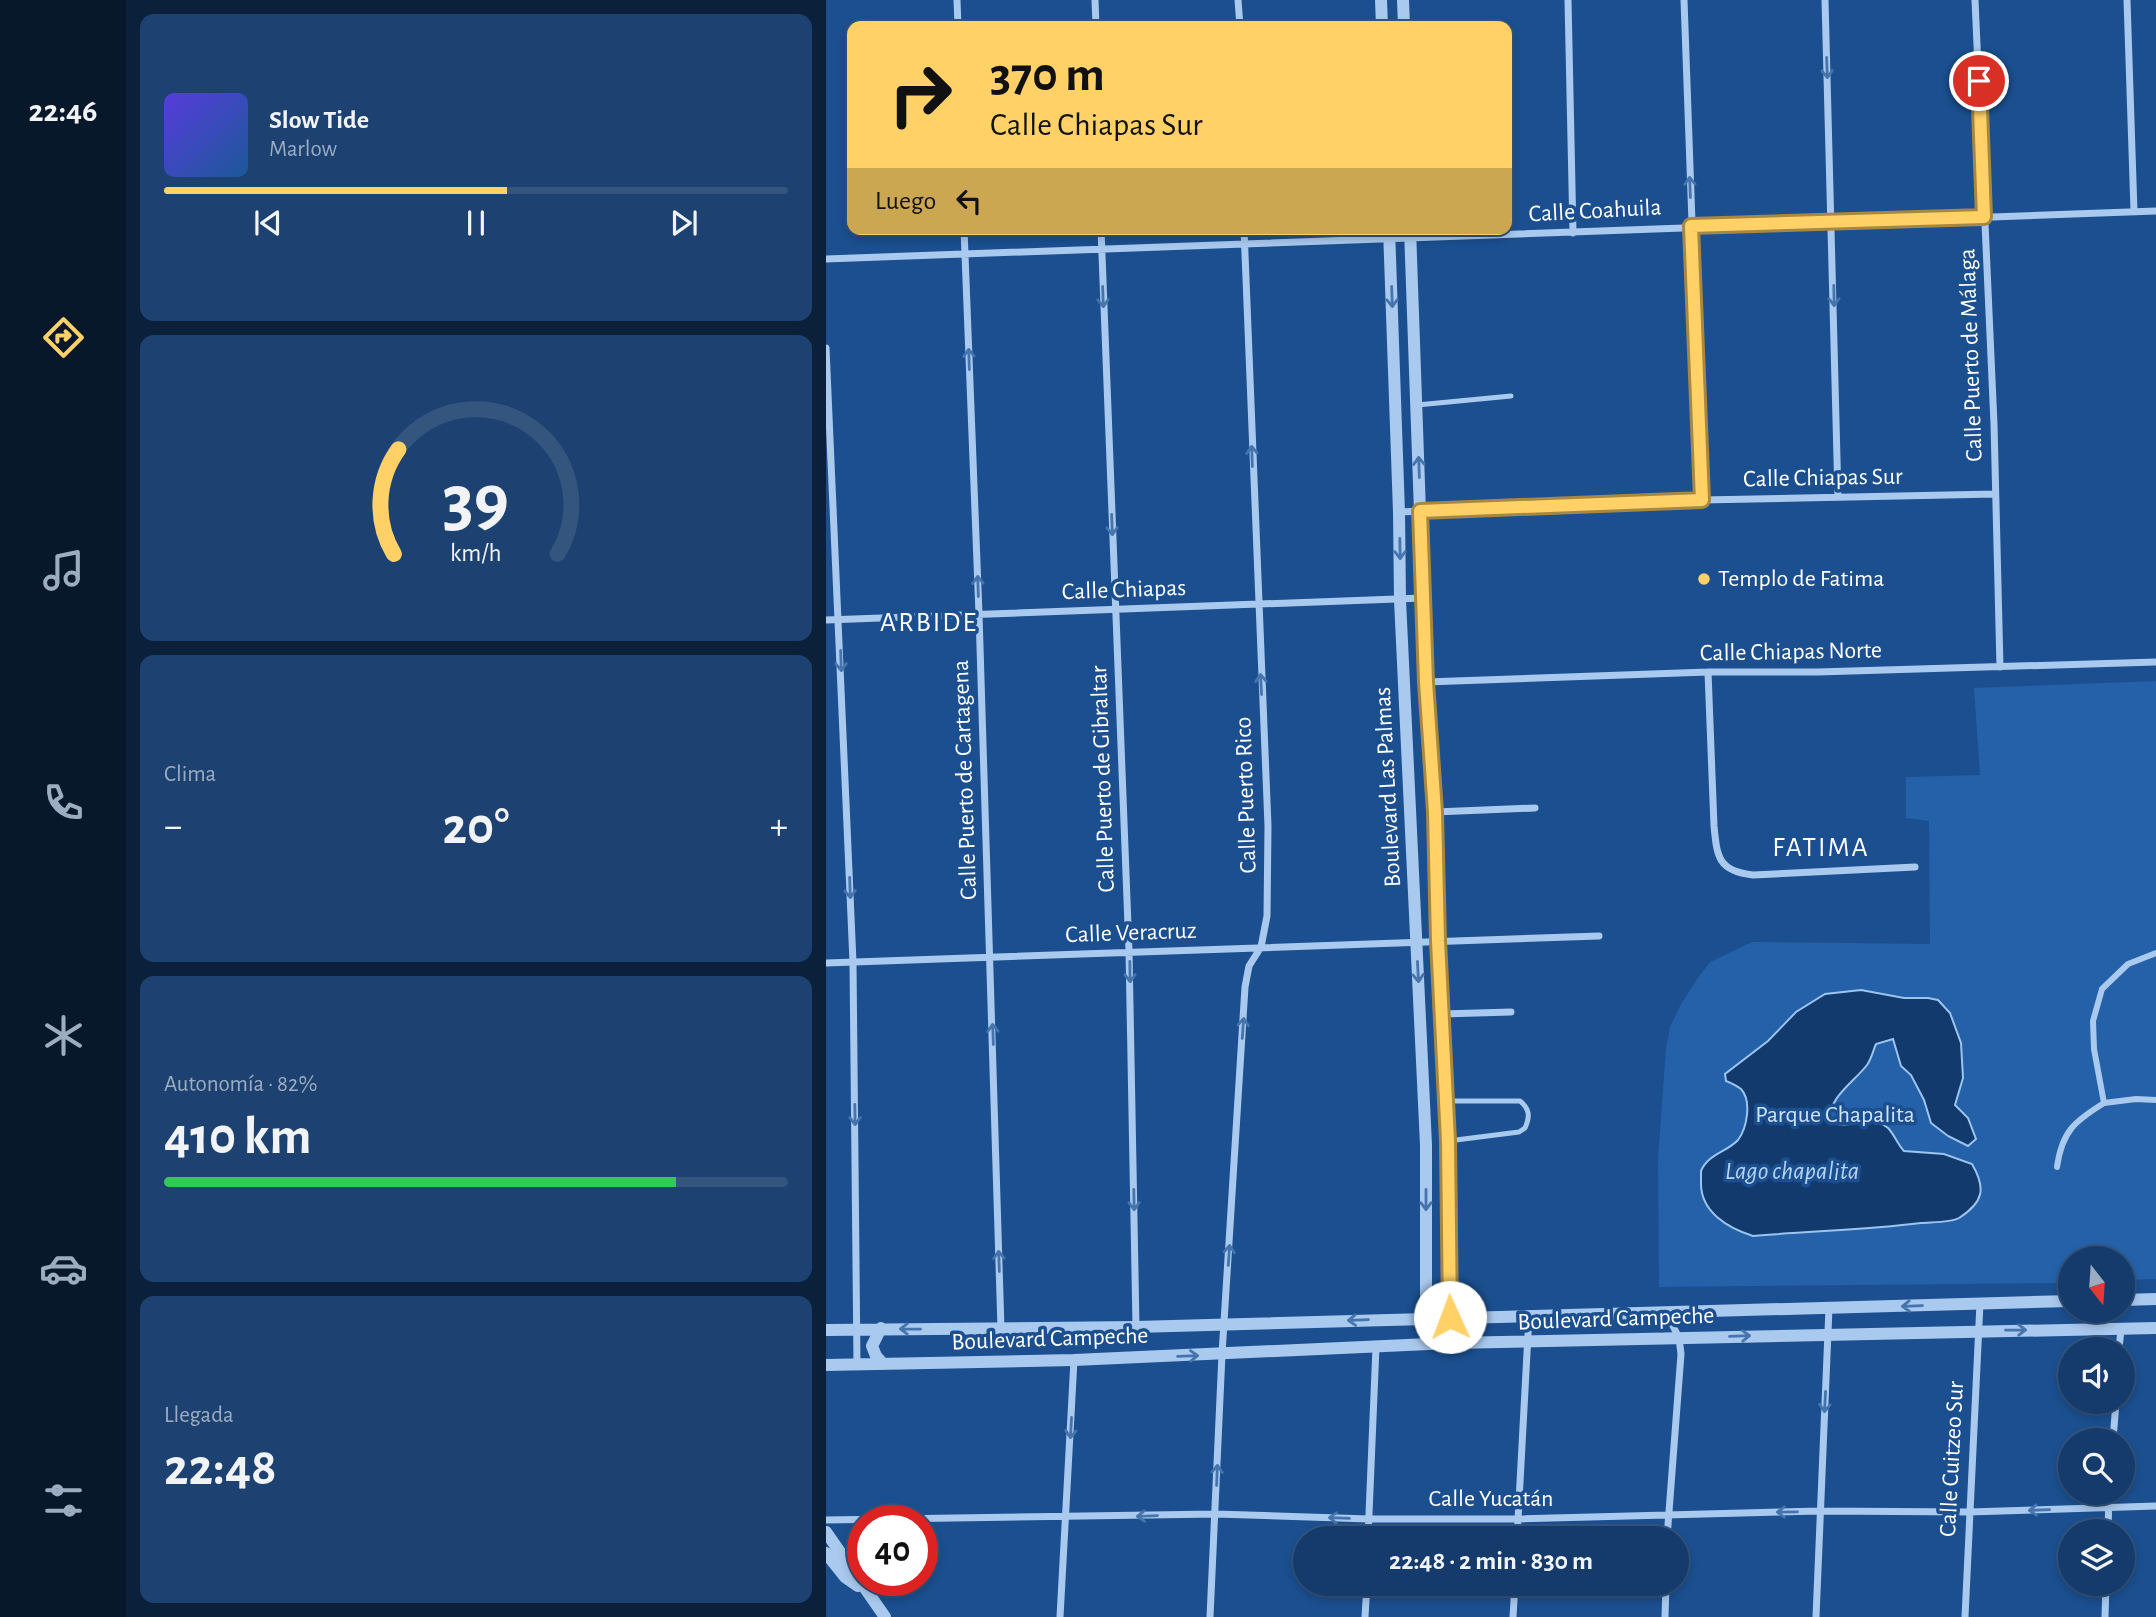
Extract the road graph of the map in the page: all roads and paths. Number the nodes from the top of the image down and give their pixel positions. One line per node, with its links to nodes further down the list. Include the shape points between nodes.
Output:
1 (957, 0): 11 (street)
2 (1096, 0): 12 (street)
3 (1238, 0): 13 (street)
4 (1381, 0): 14 (street)
5 (1403, 0): 15 (street)
6 (1568, 0): 22 (street)
7 (1684, 0): 20 (street, one-way to 7)
8 (1825, 0): 19 (street, one-way to 19)
9 (1975, 0): 18 (street, Calle Puerto de Málaga)
10 (2127, 0): 16 (street)
11 (958, 21)
12 (1096, 21)
13 (1240, 21)
14 (1382, 21)
15 (1404, 21)
16 (2134, 211): 17 (street, Calle Coahuila); 18 (street, Calle Coahuila)
17 (2156, 211)
18 (1984, 217): 19 (street, Calle Coahuila); 36 (street, Calle Puerto de Málaga)
19 (1832, 223): 20 (street, Calle Coahuila); 37 (street, one-way to 37)
20 (1691, 226): 22 (street, Calle Coahuila); 38 (street)
21 (1512, 233): 22 (street, Calle Coahuila)
22 (1573, 233)
23 (964, 235): 31 (street, Calle Puerto de Cartagena)
24 (1101, 235): 30 (street, Calle Puerto de Gibraltar)
25 (1244, 235): 29 (street, Calle Puerto Rico)
26 (1371, 235): 29 (street, Calle Coahuila)
27 (1389, 235): 40 (street, Boulevard Las Palmas, one-way to 40)
28 (1410, 235): 35 (street, Boulevard Las Palmas)
29 (1244, 242): 30 (street, Calle Coahuila); 43 (street, Calle Puerto Rico, one-way to 29)
30 (1102, 248): 31 (street, Calle Coahuila); 44 (street, Calle Puerto de Gibraltar, one-way to 44)
31 (965, 254): 32 (street, Calle Coahuila); 45 (street, Calle Puerto de Cartagena, one-way to 31)
32 (826, 259)
33 (826, 348): 46 (street)
34 (1511, 396): 35 (lane)
35 (1417, 405): 39 (street, Boulevard Las Palmas, one-way to 35)
36 (1995, 494): 37 (street, Calle Chiapas Sur); 49 (street, Calle Puerto de Málaga)
37 (1838, 497): 38 (street, Calle Chiapas Sur)
38 (1702, 500): 39 (street, Calle Chiapas Sur)
39 (1420, 511): 40 (street, Calle Chiapas Sur); 41 (street, Boulevard Las Palmas)
40 (1399, 512): 42 (street, Boulevard Las Palmas, one-way to 42)
41 (1423, 598): 42 (street, Calle Chiapas); 51 (street, Boulevard Las Palmas)
42 (1400, 600): 43 (street, Calle Chiapas); 57 (street, Boulevard Las Palmas)
43 (1258, 605): 44 (street, Calle Chiapas); 58 (street, Calle Puerto Rico, one-way to 43, via 1268,916 1268,838)
44 (1115, 609): 45 (street, Calle Chiapas); 59 (street, Calle Puerto de Gibraltar)
45 (979, 614): 46 (street, Calle Chiapas); 61 (street, Calle Puerto de Cartagena)
46 (840, 619): 47 (street, Calle Chiapas); 62 (street, one-way to 62)
47 (826, 620)
48 (2156, 662): 49 (street, Calle Chiapas Norte)
49 (2000, 667): 50 (street, Calle Chiapas Norte)
50 (1708, 672): 51 (street, Calle Chiapas Norte); 54 (street, via 1714,826 1721,862 1753,875)
51 (1426, 682): 53 (street, Boulevard Las Palmas)
52 (1535, 808): 53 (street)
53 (1435, 812): 56 (street, Boulevard Las Palmas)
54 (1915, 867)
55 (1599, 936): 56 (street, Calle Veracruz)
56 (1438, 941): 57 (street, Calle Veracruz); 65 (street, Boulevard Las Palmas)
57 (1416, 942): 58 (street, Calle Veracruz); 79 (street, Boulevard Las Palmas, one-way to 79, via 1426,1145)
58 (1261, 947): 59 (street, Calle Veracruz); 80 (street, Calle Puerto Rico, one-way to 58, via 1245,987)
59 (1129, 951): 61 (street, Calle Veracruz); 81 (street, Calle Puerto de Gibraltar, one-way to 81)
60 (2156, 953): 68 (street, via 2128,964 2102,989 2093,1021)
61 (990, 959): 62 (street, Calle Veracruz); 85 (street, Calle Puerto de Cartagena, one-way to 61)
62 (853, 962): 63 (street, Calle Veracruz); 84 (street, one-way to 84)
63 (826, 963)
64 (1511, 1012): 65 (street)
65 (1442, 1014): 67 (street, Boulevard Las Palmas)
66 (2156, 1100): 68 (street)
67 (1446, 1101): 69 (street, Boulevard Las Palmas); 69 (lane, via 1520,1101 1529,1113 1519,1132)
68 (2104, 1103): 70 (street, via 2079,1118 2065,1136)
69 (1448, 1141): 78 (street, Boulevard Las Palmas)
70 (2057, 1167)
71 (2156, 1299): 72 (street)
72 (2135, 1300)
73 (2058, 1301): 74 (street, Boulevard Campeche)
74 (1980, 1303): 75 (street, Boulevard Campeche, one-way to 75); 88 (street, Calle Cuitzeo Sur)
75 (1829, 1308): 76 (street, Boulevard Campeche); 89 (street)
76 (1666, 1311): 77 (street, Boulevard Campeche); 91 (street)
77 (1529, 1316): 78 (street, Boulevard Campeche); 93 (street)
78 (1450, 1317): 79 (street, Boulevard Campeche); 92 (street, Boulevard Las Palmas)
79 (1426, 1318): 80 (street, Boulevard Campeche, one-way to 80); 94 (street, Boulevard Las Palmas)
80 (1225, 1323): 81 (street, Boulevard Campeche); 96 (street, Calle Puerto Rico)
81 (1136, 1327): 85 (street, Boulevard Campeche)
82 (881, 1328): 84 (street, Boulevard Campeche); 85 (street, Boulevard Campeche, one-way to 82); 99 (street, via 872,1346)
83 (2156, 1328): 86 (street, Boulevard Campeche)
84 (857, 1329): 87 (street, Boulevard Campeche); 98 (street)
85 (1000, 1329)
86 (2121, 1329): 88 (street, Boulevard Campeche, one-way to 86); 90 (street)
87 (826, 1330)
88 (1977, 1331): 89 (street, Boulevard Campeche); 104 (street, Calle Cuitzeo Sur)
89 (1829, 1334): 91 (street, Boulevard Campeche, one-way to 89); 103 (street, one-way to 103)
90 (2120, 1337)
91 (1679, 1338): 93 (street, Boulevard Campeche); 106 (street, via 1682,1354)
92 (1451, 1343): 93 (street, Boulevard Campeche); 94 (street, Boulevard Campeche)
93 (1529, 1343): 109 (street)
94 (1426, 1344): 95 (street, Boulevard Campeche)
95 (1376, 1347): 96 (street, Boulevard Campeche); 108 (street)
96 (1222, 1354): 97 (street, Boulevard Campeche, one-way to 96); 105 (street, Calle Puerto Rico, one-way to 96)
97 (1074, 1360): 99 (street, Boulevard Campeche); 107 (street, one-way to 107)
98 (857, 1364): 99 (street, Boulevard Campeche); 100 (street, Boulevard Campeche)
99 (883, 1364)
100 (826, 1365)
101 (2156, 1506): 102 (street, Calle Yucatán)
102 (2108, 1507): 104 (street, Calle Yucatán, one-way to 104); 110 (street)
103 (1820, 1511): 104 (street, Calle Yucatán); 106 (street, Calle Yucatán, one-way to 106); 130 (street)
104 (1969, 1513): 131 (street, Calle Cuitzeo Sur)
105 (1216, 1514): 107 (street, Calle Yucatán, one-way to 107); 108 (street, Calle Yucatán, one-way to 105); 126 (street, Calle Puerto Rico)
106 (1668, 1514): 109 (street, Calle Yucatán); 114 (street)
107 (1065, 1518): 111 (street, Calle Yucatán); 125 (street)
108 (1369, 1519): 109 (street, Calle Yucatán); 112 (street)
109 (1518, 1519): 113 (street)
110 (2108, 1519)
111 (826, 1520)
112 (1369, 1526)
113 (1518, 1526)
114 (1668, 1526)
115 (826, 1532): 117 (street)
116 (826, 1553): 118 (street)
117 (847, 1564)
118 (847, 1579)
119 (868, 1596): 124 (street)
120 (1366, 1596): 127 (street)
121 (1514, 1596): 128 (street)
122 (1665, 1596): 129 (street)
123 (2106, 1596): 132 (street)
124 (885, 1617)
125 (1060, 1617)
126 (1210, 1617)
127 (1365, 1617)
128 (1513, 1617)
129 (1664, 1617)
130 (1816, 1617)
131 (1965, 1617)
132 (2105, 1617)

